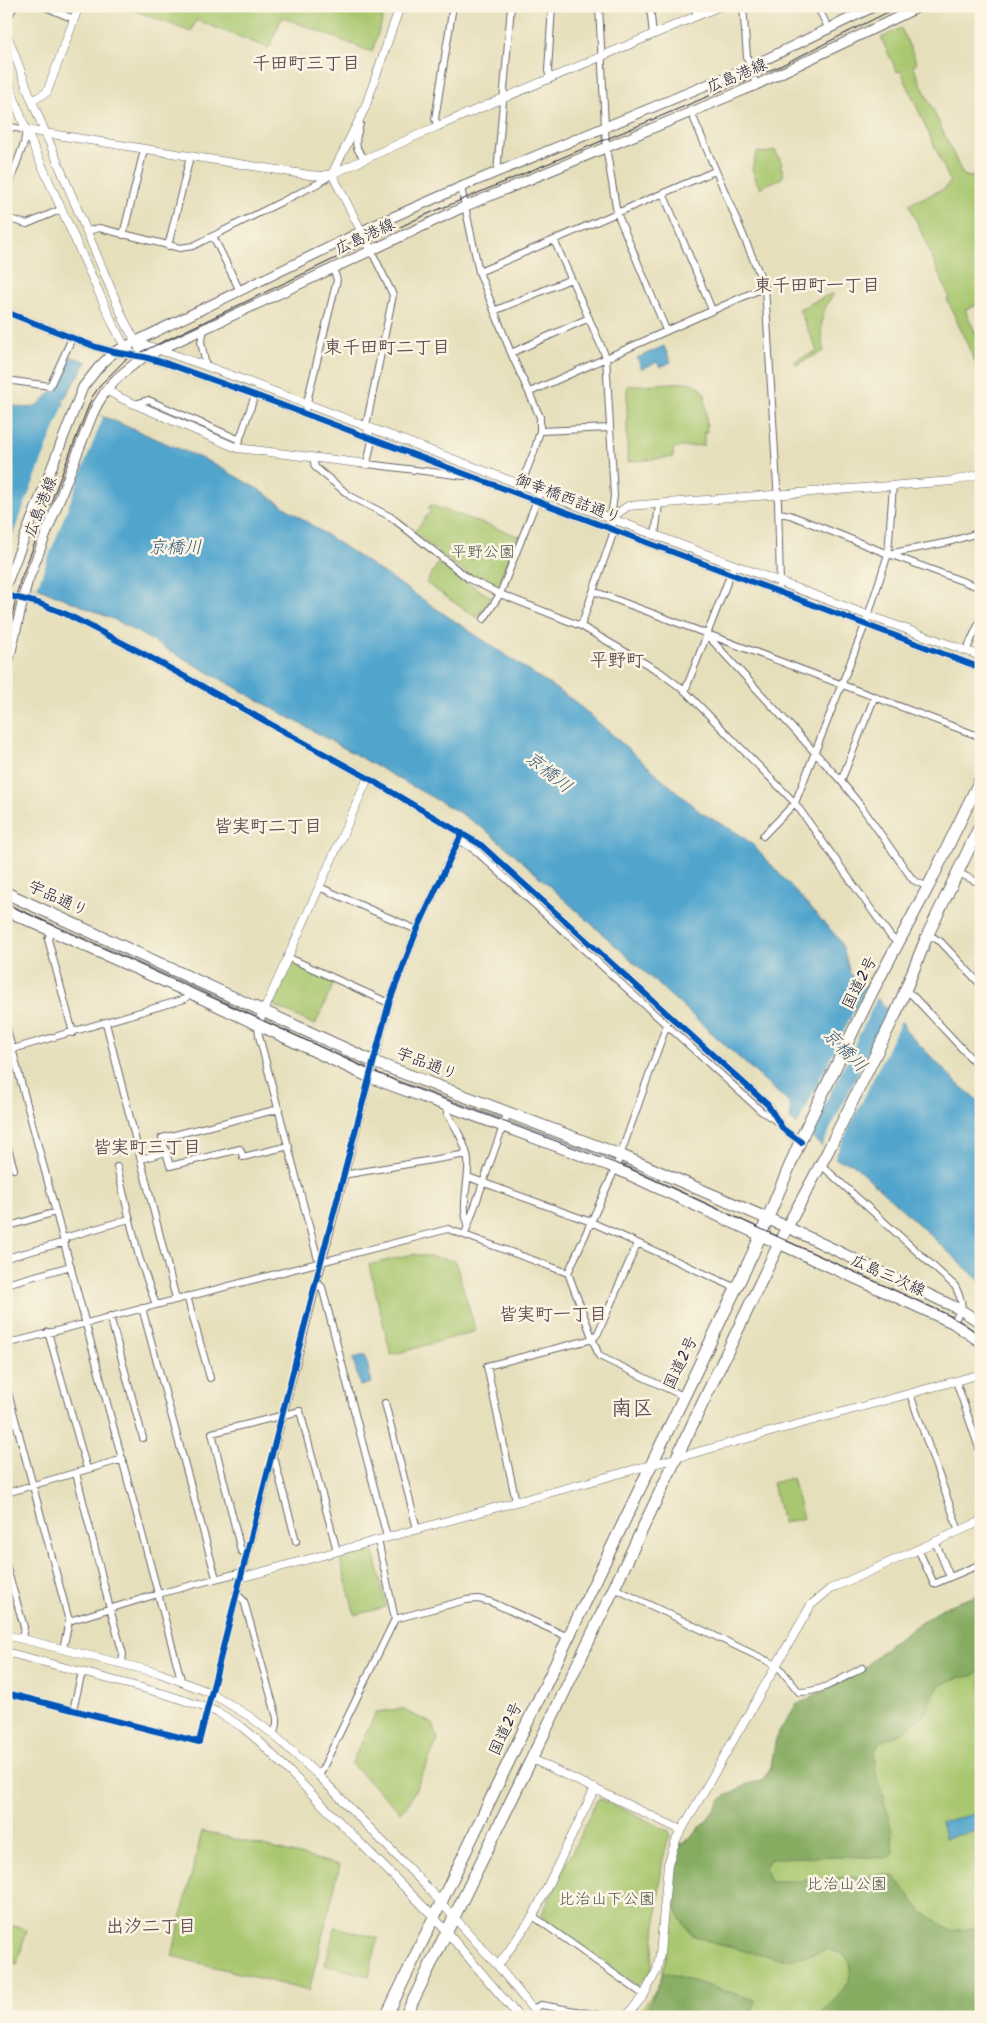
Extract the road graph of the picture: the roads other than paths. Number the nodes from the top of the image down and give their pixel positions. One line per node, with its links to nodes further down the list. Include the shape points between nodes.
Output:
1 (14, 6): 16 (street)
2 (43, 6): 18 (street)
3 (79, 6): 18 (street)
4 (400, 6): 29 (street)
5 (453, 6): 32 (street, via 435,119)
6 (511, 6): 27 (street)
7 (552, 6): 25 (street)
8 (599, 6): 22 (street)
9 (650, 6): 21 (street)
10 (694, 6): 17 (street)
11 (720, 6): 17 (street)
12 (744, 6): 23 (street)
13 (817, 6): 19 (street)
14 (875, 6): 19 (main road, 広島港線)
15 (920, 6): 26 (main road, 広島港線)
16 (6, 16)
17 (696, 16): 21 (street)
18 (74, 19): 28 (street, via 47,92)
19 (828, 29): 23 (main road, 広島港線)
20 (6, 32): 28 (street)
21 (653, 35): 22 (street)
22 (602, 56): 25 (street); 33 (street)
23 (750, 67): 26 (street); 33 (main road, 広島港線)
24 (6, 76): 34 (street)
25 (550, 78): 27 (street)
26 (756, 85): 30 (main road, 広島港線)
27 (503, 98): 32 (street); 41 (street)
28 (32, 101): 35 (street)
29 (364, 109): 39 (street, via 355,140 359,153); 42 (street)
30 (691, 112): 36 (main road, 広島港線); 40 (street)
31 (6, 126): 34 (street)
32 (438, 126): 39 (street)
33 (605, 127): 36 (street); 41 (main road, 広島港線)
34 (26, 130): 35 (street); 44 (street); 47 (street)
35 (46, 134): 37 (street); 50 (street)
36 (606, 146): 46 (main road, 広島港線); 48 (street)
37 (144, 150): 38 (street); 52 (street)
38 (190, 158): 42 (street, via 309,175); 55 (street)
39 (365, 158): 42 (street)
40 (715, 171): 45 (street); 60 (street)
41 (497, 173): 43 (main road, 広島港線)
42 (332, 174): 51 (street); 53 (street)
43 (461, 187): 46 (street); 51 (main road, 広島港線)
44 (6, 193)
45 (663, 194): 48 (street); 62 (street)
46 (466, 206): 56 (main road, 広島港線); 58 (street)
47 (62, 209): 49 (street, via 27,224); 70 (street)
48 (618, 213): 54 (street); 67 (street)
49 (6, 218)
50 (88, 231): 52 (street, via 99,228); 69 (street)
51 (362, 232): 56 (street); 61 (main road, 広島港線)
52 (123, 235): 55 (street)
53 (212, 236): 55 (street, via 192,246); 61 (street)
54 (554, 240): 58 (street); 59 (street)
55 (168, 246)
56 (371, 250): 57 (main road, 広島港線); 83 (street, via 393,295)
57 (333, 268): 66 (main road, 広島港線); 81 (street, via 337,280)
58 (479, 272): 64 (street)
59 (571, 278): 64 (street); 65 (street)
60 (766, 287): 62 (street); 96 (street)
61 (240, 291): 69 (main road, 広島港線)
62 (712, 310): 67 (street)
63 (6, 312): 68 (street)
64 (494, 312): 73 (street)
65 (589, 318): 73 (street); 75 (street)
66 (204, 330): 71 (main road, 広島港線); 76 (street, via 201,342)
67 (666, 330): 75 (street)
68 (72, 338): 72 (street); 77 (street, via 50,386)
69 (136, 342): 70 (main road, 広島港線); 71 (street, 御幸橋西詰通り); 74 (street)
70 (125, 347): 72 (main road, 広島港線); 74 (street)
71 (160, 350): 74 (main road, 広島港線); 76 (street, 御幸橋西詰通り)
72 (114, 352): 74 (street); 107 (main road, 広島港線, via 83,387)
73 (511, 353): 79 (street)
74 (144, 357): 78 (main road, 広島港線, via 113,380); 80 (street, 御幸橋西詰通り)
75 (606, 357): 79 (street); 84 (street)
76 (206, 366): 81 (street, 御幸橋西詰通り)
77 (6, 380)
78 (106, 390): 87 (street); 114 (main road, 広島港線, via 93,413)
79 (530, 392): 85 (street, via 540,417)
80 (255, 395): 82 (street, 御幸橋西詰通り); 87 (street)
81 (307, 404): 82 (street); 83 (street, 御幸橋西詰通り)
82 (304, 414): 86 (street, 御幸橋西詰通り)
83 (366, 426): 86 (street); 92 (street, 御幸橋西詰通り)
84 (610, 428): 85 (street); 100 (street, via 614,496)
85 (540, 431): 92 (street)
86 (372, 440): 89 (street); 91 (street, 御幸橋西詰通り)
87 (238, 444): 88 (street)
88 (313, 458): 89 (street); 112 (street, via 315,467 350,496 391,517 461,574)
89 (367, 464): 91 (street)
90 (981, 474): 93 (street)
91 (467, 476): 95 (street, 御幸橋西詰通り)
92 (521, 485): 94 (street, 御幸橋西詰通り); 95 (street)
93 (893, 485): 96 (street); 104 (street)
94 (540, 492): 97 (street); 100 (street, 御幸橋西詰通り)
95 (517, 494): 97 (street, 御幸橋西詰通り)
96 (778, 494): 98 (street); 99 (street)
97 (536, 501): 101 (street, 御幸橋西詰通り); 112 (street)
98 (659, 504): 100 (street, via 628,506); 103 (street)
99 (779, 514): 104 (street); 108 (street)
100 (611, 518): 101 (street); 103 (street, 御幸橋西詰通り)
101 (614, 531): 106 (street, 御幸橋西詰通り); 110 (street)
102 (981, 532): 104 (street)
103 (656, 536): 105 (street, 御幸橋西詰通り)
104 (888, 554): 109 (street); 115 (street)
105 (734, 565): 106 (street); 108 (street, 御幸橋西詰通り)
106 (730, 574): 111 (street, 御幸橋西詰通り); 120 (street)
107 (8, 580)
108 (780, 582): 111 (street); 115 (street, 御幸橋西詰通り)
109 (981, 588)
110 (593, 590): 119 (street); 120 (street)
111 (777, 592): 118 (street, 御幸橋西詰通り)
112 (500, 594): 117 (street); 119 (street)
113 (6, 595): 114 (street)
114 (23, 599): 124 (main road, 広島港線); 130 (street, via 66,614 142,653)
115 (868, 616): 118 (street); 121 (street, 御幸橋西詰通り)
116 (981, 618): 121 (street)
117 (484, 620)
118 (865, 625): 123 (street, 御幸橋西詰通り); 125 (street)
119 (581, 626): 126 (street, via 660,672)
120 (707, 635): 125 (street); 126 (street); 129 (street)
121 (966, 651): 122 (street, 御幸橋西詰通り)
122 (981, 656)
123 (981, 668)
124 (6, 672)
125 (842, 684): 127 (street); 129 (street)
126 (685, 692): 133 (street)
127 (875, 696): 128 (street); 132 (street)
128 (981, 737)
129 (814, 753): 132 (street); 133 (street)
130 (368, 778): 135 (street); 139 (street)
131 (981, 778): 140 (highway, 国道2号)
132 (841, 782): 140 (street, via 913,880)
133 (795, 803): 136 (street); 146 (street, via 891,938)
134 (981, 824): 137 (highway)
135 (460, 836): 144 (street); 155 (street); 165 (street, via 493,855 768,1105)
136 (763, 836)
137 (956, 872): 138 (street); 145 (highway)
138 (981, 884)
139 (319, 887): 144 (street); 147 (street)
140 (928, 887): 146 (highway, 国道2号)
141 (6, 893): 152 (highway, 宇品通り)
142 (6, 910): 143 (highway, 宇品通り)
143 (52, 930): 150 (highway, 宇品通り); 157 (street, via 48,939)
144 (417, 930): 151 (street)
145 (928, 934): 148 (street, via 941,942); 149 (highway)
146 (899, 943): 167 (highway, 国道2号)
147 (287, 958): 151 (street); 152 (street)
148 (981, 985)
149 (906, 991): 160 (street); 174 (highway)
150 (191, 993): 153 (street, via 185,999); 154 (highway, 宇品通り)
151 (389, 1003): 159 (street)
152 (263, 1011): 154 (street); 159 (highway, 宇品通り)
153 (106, 1023): 157 (street); 173 (street)
154 (258, 1024): 161 (highway, 宇品通り); 163 (street)
155 (667, 1024): 165 (street, via 761,1111); 172 (street)
156 (6, 1026): 158 (street)
157 (73, 1033): 158 (street)
158 (9, 1050): 181 (street)
159 (374, 1062): 161 (street); 164 (highway, 宇品通り)
160 (981, 1069)
161 (370, 1077): 162 (highway, 宇品通り); 178 (street)
162 (449, 1106): 166 (highway, 宇品通り); 171 (street, via 447,1112)
163 (279, 1109): 169 (street); 170 (street, via 162,1138)
164 (508, 1112): 166 (street); 172 (highway, 宇品通り)
165 (779, 1123): 167 (street, via 783,1130)
166 (503, 1125): 176 (highway, 宇品通り); 180 (street)
167 (802, 1137): 184 (highway, 国道2号)
168 (6, 1142): 177 (street)
169 (289, 1146): 170 (street, via 243,1157 240,1149 170,1166); 195 (street, via 317,1256)
170 (166, 1152): 173 (street)
171 (467, 1154): 178 (street); 179 (street)
172 (620, 1155): 176 (street); 184 (highway, 宇品通り)
173 (140, 1159): 202 (street)
174 (820, 1164): 188 (highway); 205 (street, via 955,1286 963,1302)
175 (116, 1167): 183 (street)
176 (616, 1168): 186 (street); 190 (highway, 宇品通り)
177 (14, 1169)
178 (345, 1173): 195 (street)
179 (468, 1177): 180 (street); 185 (street, via 465,1216)
180 (482, 1182): 185 (street); 186 (street)
181 (56, 1212): 187 (street); 191 (street)
182 (6, 1214): 187 (street)
183 (129, 1219): 191 (street); 203 (street)
184 (768, 1219): 188 (highway, 宇品通り); 190 (highway, 国道2号)
185 (468, 1222): 189 (street)
186 (591, 1222): 192 (street); 197 (street)
187 (8, 1226)
188 (787, 1227): 193 (highway); 205 (main road, 広島三次線)
189 (465, 1234): 195 (street, via 448,1229); 197 (street)
190 (761, 1235): 193 (highway, 宇品通り); 200 (highway, 国道2号)
191 (64, 1240): 194 (street); 196 (street)
192 (637, 1244): 200 (street); 211 (street)
193 (780, 1244): 208 (main road, 広島三次線); 224 (highway)
194 (6, 1258)
195 (321, 1261): 198 (street); 201 (street)
196 (71, 1266): 199 (street); 207 (street)
197 (568, 1273): 211 (street)
198 (316, 1282): 221 (street); 236 (street, via 322,1287)
199 (6, 1284)
200 (736, 1288): 219 (highway, 国道2号)
201 (187, 1296): 202 (street); 215 (street)
202 (176, 1299): 203 (street)
203 (156, 1305): 204 (street)
204 (142, 1308): 206 (street); 247 (street)
205 (962, 1310): 208 (street); 209 (main road, 広島三次線)
206 (110, 1316): 207 (street); 222 (street)
207 (84, 1322): 210 (street); 225 (street)
208 (953, 1322): 212 (main road, 広島三次線)
209 (981, 1323)
210 (48, 1332): 213 (street); 228 (street)
211 (593, 1339): 219 (street, via 599,1356); 232 (street, via 487,1366)
212 (981, 1342)
213 (6, 1344)
214 (981, 1374): 216 (street)
215 (210, 1378)
216 (956, 1381): 218 (street); 223 (street)
217 (6, 1385): 230 (street)
218 (910, 1394): 224 (street); 235 (street)
219 (683, 1396): 227 (highway, 国道2号)
220 (384, 1403): 234 (street)
221 (283, 1414): 226 (street); 241 (street, via 300,1411); 242 (street, via 212,1433 241,1551)
222 (143, 1438)
223 (981, 1454)
224 (677, 1456): 227 (street); 248 (highway)
225 (123, 1459): 228 (street); 250 (street)
226 (271, 1460): 238 (street, via 276,1461); 242 (street)
227 (650, 1464): 232 (street); 255 (highway, 国道2号)
228 (87, 1469): 229 (street)
229 (76, 1473): 230 (street); 251 (street)
230 (33, 1485): 231 (street); 253 (street)
231 (6, 1493)
232 (516, 1502): 234 (street)
233 (980, 1520): 235 (street)
234 (417, 1529): 236 (street)
235 (958, 1531): 240 (street)
236 (388, 1537): 237 (street)
237 (378, 1540): 241 (street); 252 (street)
238 (296, 1541)
239 (937, 1546): 246 (street)
240 (918, 1549): 246 (street, via 934,1584); 260 (street, via 819,1597 804,1615)
241 (337, 1551): 245 (street)
242 (246, 1554): 245 (street)
243 (981, 1564): 246 (street)
244 (6, 1565): 256 (street, via 24,1627)
245 (241, 1575): 247 (street); 249 (street)
246 (950, 1577)
247 (216, 1578): 250 (street)
248 (614, 1588): 260 (street); 269 (highway)
249 (236, 1593): 265 (street); 268 (street, via 244,1601 277,1718)
250 (158, 1594): 251 (street); 263 (street)
251 (110, 1609): 253 (street); 259 (street, via 123,1654)
252 (395, 1619): 255 (street, via 478,1599); 270 (street)
253 (69, 1621): 257 (street)
254 (6, 1635): 256 (street)
255 (568, 1637): 273 (highway, 国道2号)
256 (22, 1638): 257 (street)
257 (63, 1649): 259 (street)
258 (6, 1652): 262 (street)
259 (122, 1664): 263 (street)
260 (778, 1666): 261 (street, via 799,1692 825,1687); 272 (street)
261 (862, 1668)
262 (82, 1672): 266 (street); 267 (street)
263 (182, 1682): 265 (street)
264 (6, 1693): 267 (street)
265 (211, 1693): 266 (street); 268 (street)
266 (207, 1708): 267 (street, via 199,1742); 275 (street, via 242,1727 260,1742)
267 (73, 1710)
268 (273, 1734): 270 (street)
269 (532, 1759): 271 (street); 276 (highway)
270 (319, 1776): 273 (street)
271 (595, 1788): 272 (street); 274 (street)
272 (680, 1830): 279 (street, via 668,1864 657,1970)
273 (441, 1902): 275 (highway, 国道2号); 276 (street)
274 (533, 1916): 278 (street); 279 (street)
275 (434, 1917): 277 (street); 281 (highway, 国道2号)
276 (454, 1917): 277 (highway); 278 (street)
277 (446, 1931): 282 (highway); 283 (street)
278 (498, 1966): 280 (street)
279 (644, 1995): 286 (street)
280 (532, 2009): 284 (street); 285 (street, via 541,2006)
281 (386, 2017)
282 (405, 2017)
283 (519, 2017)
284 (539, 2017)
285 (610, 2017)
286 (626, 2017)

